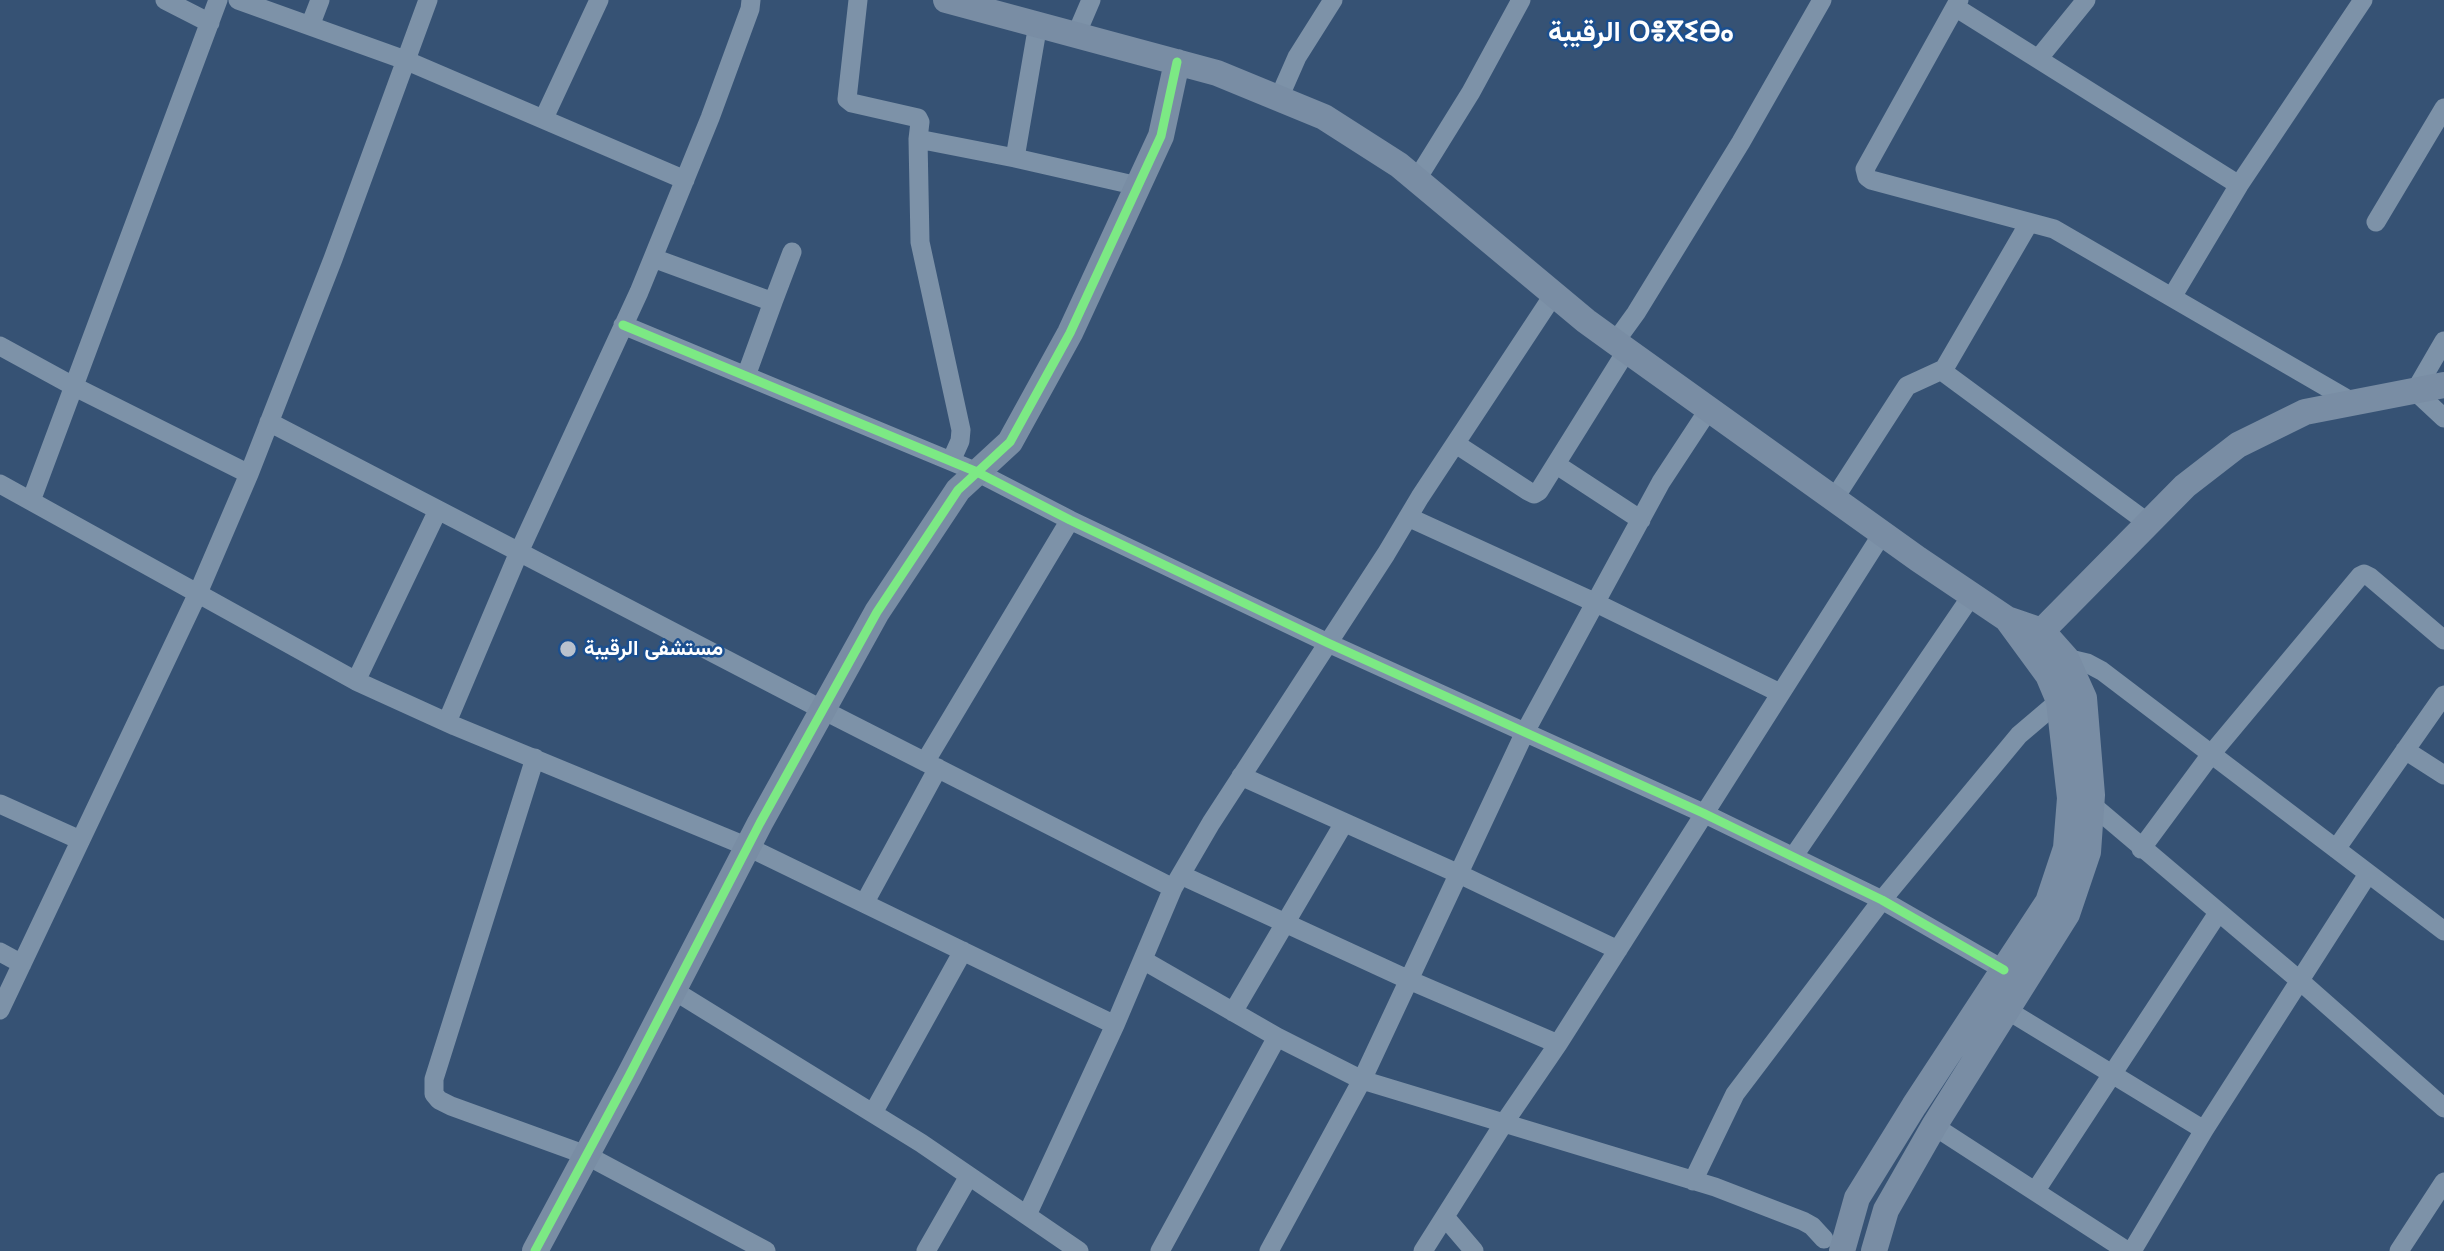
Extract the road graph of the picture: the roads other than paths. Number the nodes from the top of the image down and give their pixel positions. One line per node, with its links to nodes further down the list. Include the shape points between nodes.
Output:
1 (165, 0): 17 (street)
2 (218, 0): 17 (street)
3 (238, 0): 19 (street)
4 (320, 0): 19 (street)
5 (428, 0): 22 (street)
6 (599, 0): 26 (street)
7 (751, 0): 30 (street)
8 (858, 0): 27 (street, via 847,100 918,118)
9 (946, 0): 18 (main road)
10 (1091, 0): 20 (street)
11 (1333, 0): 24 (street, via 1297,57)
12 (1521, 0): 29 (street)
13 (1822, 0): 43 (street, via 1636,313)
14 (2086, 0): 21 (street)
15 (2363, 0): 31 (street)
16 (1957, 4): 21 (street); 34 (street, via 1865,169 1867,177)
17 (210, 23): 47 (street)
18 (1038, 24): 20 (main road); 28 (street)
19 (310, 26): 22 (street)
20 (1076, 34): 23 (main road)
21 (2038, 59): 31 (street)
22 (405, 60): 26 (street); 52 (street)
23 (1177, 62): 24 (main road); 32 (main road, via 1161,136)
24 (1279, 98): 29 (main road, via 1324,117)
25 (2444, 108): 33 (street)
26 (544, 118): 30 (street)
27 (918, 139): 28 (street); 54 (street, via 920,242 961,430)
28 (1015, 158): 32 (street)
29 (1416, 179): 37 (main road)
30 (685, 180): 36 (street)
31 (2239, 185): 38 (street)
32 (1138, 186): 56 (main road, via 1070,333 1010,442)
33 (2376, 222)
34 (2029, 223): 38 (street, via 2054,229); 44 (street)
35 (792, 252): 39 (street)
36 (653, 258): 39 (street); 40 (street)
37 (1554, 294): 43 (main road); 53 (street)
38 (2172, 297): 49 (street)
39 (773, 302): 45 (street)
40 (623, 325): 45 (street); 67 (street)
41 (2444, 341): 48 (street)
42 (0, 346): 47 (street)
43 (1621, 346): 50 (main road); 55 (street)
44 (1942, 371): 59 (street, via 1907,386); 65 (street)
45 (746, 376): 54 (street)
46 (2444, 385): 48 (main road)
47 (75, 387): 57 (street); 60 (street)
48 (2415, 391): 49 (main road); 51 (street)
49 (2354, 403): 65 (main road, via 2305,412 2238,445 2185,486)
50 (1709, 409): 59 (main road); 64 (street)
51 (2444, 418)
52 (269, 422): 57 (street); 61 (street)
53 (1455, 444): 55 (street, via 1534,494); 62 (street)
54 (951, 461): 56 (street)
55 (1557, 465): 64 (street)
56 (977, 472): 63 (street); 79 (main road, via 958,489 884,600)
57 (249, 474): 68 (street)
58 (0, 484): 60 (street)
59 (1834, 499): 66 (main road)
60 (31, 501): 68 (street)
61 (438, 510): 67 (street); 75 (street)
62 (1408, 517): 70 (street); 73 (street)
63 (1070, 520): 73 (street); 85 (street)
64 (1641, 520): 70 (street)
65 (2148, 523): 72 (main road)
66 (1882, 534): 69 (main road); 76 (street)
67 (519, 552): 79 (street); 80 (street)
68 (198, 593): 75 (street); 92 (street)
69 (1972, 596): 72 (main road); 96 (street)
70 (1595, 603): 76 (street); 81 (street)
71 (2440, 631): 83 (street, via 2370,577 2360,576)
72 (2035, 638): 74 (main road); 78 (main road)
73 (1328, 643): 81 (street); 87 (street)
74 (2066, 658): 83 (street, via 2095,666); 89 (main road, via 2084,698)
75 (356, 681): 80 (street)
76 (1780, 693): 90 (street)
77 (2444, 695): 82 (street)
78 (2059, 701): 100 (street, via 2019,735); 110 (main road, via 2070,798 2066,848 2048,902)
79 (823, 710): 85 (street); 93 (main road)
80 (447, 722): 84 (street)
81 (1525, 732): 90 (street); 97 (street)
82 (2405, 750): 86 (street); 95 (street)
83 (2212, 753): 94 (street); 95 (street)
84 (535, 758): 93 (street); 127 (street, via 434,1079 434,1094 451,1106)
85 (931, 765): 99 (street); 101 (street)
86 (2444, 775)
87 (1241, 776): 91 (street); 99 (street)
88 (0, 804): 92 (street)
89 (2091, 804): 94 (street); 115 (main road, via 2088,852 2067,914)
90 (1703, 813): 96 (street); 105 (street)
91 (1345, 822): 97 (street); 103 (street)
92 (80, 840): 109 (street)
93 (748, 846): 101 (street); 113 (main road)
94 (2141, 849): 102 (street)
95 (2336, 849): 98 (street)
96 (1793, 857): 100 (street)
97 (1459, 874): 105 (street); 111 (street)
98 (2368, 874): 104 (street); 112 (street)
99 (1177, 881): 103 (street); 108 (street)
100 (1882, 900): 110 (street); 129 (street, via 1735,1094)
101 (865, 902): 106 (street)
102 (2218, 913): 112 (street); 120 (street)
103 (1285, 923): 111 (street); 116 (street)
104 (2444, 931)
105 (1618, 950): 119 (street)
106 (963, 951): 117 (street); 123 (street)
107 (0, 952): 109 (street)
108 (1143, 960): 116 (street); 117 (street)
109 (22, 964): 114 (street)
110 (2004, 970): 134 (main road, via 1871,1175)
111 (1409, 979): 119 (street); 121 (street)
112 (2299, 980): 122 (street); 126 (street)
113 (673, 990): 123 (street); 127 (main road)
114 (0, 1010)
115 (2007, 1010): 120 (street); 125 (main road)
116 (1233, 1012): 118 (street)
117 (1115, 1025): 132 (street)
118 (1277, 1037): 121 (street); 140 (street)
119 (1558, 1044): 124 (street)
120 (2112, 1076): 126 (street); 131 (street)
121 (1362, 1080): 124 (street); 141 (street)
122 (2444, 1108)
123 (873, 1113): 128 (street)
124 (1504, 1123): 129 (street); 133 (street)
125 (1934, 1126): 131 (street); 145 (main road, via 1886,1210)
126 (2204, 1130): 135 (street)
127 (586, 1156): 136 (main road); 137 (street)
128 (969, 1176): 132 (street); 138 (street)
129 (1693, 1181): 134 (street, via 1802,1221)
130 (2444, 1182): 146 (street)
131 (2036, 1190): 135 (street)
132 (1027, 1215): 139 (street)
133 (1445, 1217): 142 (street); 143 (street)
134 (1833, 1245): 144 (street)
135 (2121, 1249)
136 (535, 1251)
137 (766, 1251)
138 (926, 1251)
139 (1079, 1251)
140 (1160, 1251)
141 (1269, 1251)
142 (1423, 1251)
143 (1474, 1251)
144 (1808, 1251)
145 (1874, 1251)
146 (2399, 1251)

